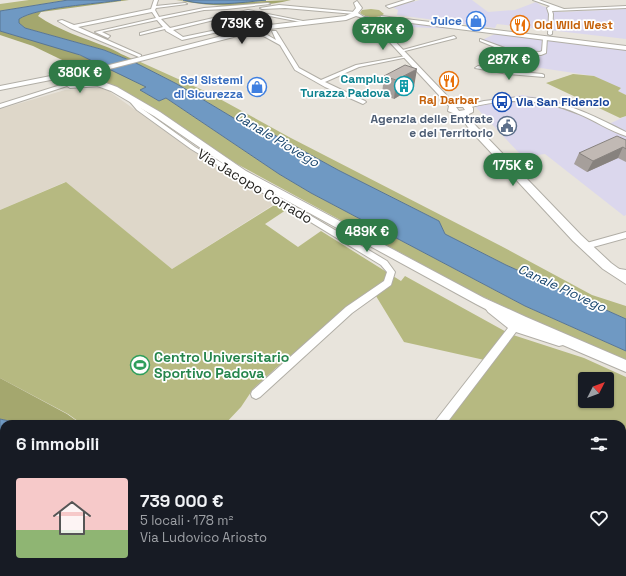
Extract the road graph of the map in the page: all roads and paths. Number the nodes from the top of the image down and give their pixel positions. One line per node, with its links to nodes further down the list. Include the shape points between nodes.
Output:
1 (156, 0): 12 (street)
2 (250, 0): 6 (street)
3 (411, 0): 7 (main road)
4 (535, 0): 10 (street); 13 (street)
5 (357, 1): 16 (main road, via 359,8)
6 (265, 3): 9 (street); 21 (street, via 204,9)
7 (388, 3): 17 (main road)
8 (185, 4): 12 (street)
9 (284, 7): 14 (street); 15 (street)
10 (549, 7): 13 (street); 18 (street)
11 (626, 7): 13 (street)
12 (153, 8): 21 (street); 28 (street)
13 (558, 8): 18 (street)
14 (311, 10): 16 (street); 23 (street, via 341,15)
15 (250, 11): 22 (street); 26 (street)
16 (356, 12): 19 (main road); 23 (main road)
17 (388, 14): 20 (main road); 25 (main road)
18 (550, 14): 35 (street)
19 (365, 18): 20 (main road); 32 (main road, via 284,26); 34 (main road)
20 (380, 18): 25 (main road); 34 (main road, via 379,22)
21 (157, 19): 30 (street); 37 (street, via 97,32)
22 (215, 19): 29 (street); 30 (street)
23 (336, 19): 26 (main road)
24 (60, 21): 28 (street)
25 (416, 21): 35 (main road)
26 (306, 22): 31 (main road)
27 (237, 26): 29 (street)
28 (72, 27): 45 (street)
29 (230, 28): 30 (street, via 182,39)
30 (169, 30): 33 (street); 38 (street)
31 (261, 31): 32 (main road); 41 (street); 45 (main road)
32 (274, 31): 41 (street)
33 (142, 34)
34 (385, 34): 44 (main road)
35 (547, 36): 40 (main road); 42 (main road); 43 (street, via 544,52 541,54)
36 (454, 37): 44 (street)
37 (108, 38)
38 (149, 38)
39 (482, 40): 43 (street)
40 (626, 42)
41 (281, 44): 50 (street, via 297,69)
42 (626, 48)
43 (512, 52): 47 (street)
44 (406, 56): 50 (street, via 363,64); 58 (main road, via 453,105 452,110)
45 (140, 57): 49 (main road)
46 (478, 68): 47 (street)
47 (508, 72): 48 (street)
48 (542, 76)
49 (79, 77): 51 (main road, Via Jacopo Corrado); 52 (main road); 53 (street); 54 (main road)
50 (321, 82): 56 (street)
51 (102, 84): 53 (street); 55 (main road, Via Jacopo Corrado)
52 (0, 88)
53 (57, 88): 57 (street)
54 (0, 91)
55 (130, 97): 64 (main road, Via Jacopo Corrado, via 243,173); 68 (street, Via Jacopo Corrado, via 139,109 193,148 384,264 391,272 388,283 349,310)
56 (363, 102)
57 (0, 106)
58 (465, 110): 59 (street, via 481,102 512,99 544,100 567,106); 61 (main road, via 472,128)
59 (626, 134)
60 (626, 235): 61 (street)
61 (586, 246): 62 (main road, via 607,266)
62 (620, 272): 63 (main road)
63 (626, 280)
64 (480, 301): 65 (street, Via Jacopo Corrado); 66 (main road, Via Jacopo Corrado)
65 (514, 327): 66 (street, Via Jacopo Corrado); 69 (street)
66 (592, 352): 67 (main road, Via Jacopo Corrado)
67 (626, 366)
68 (256, 394)
69 (442, 420)

